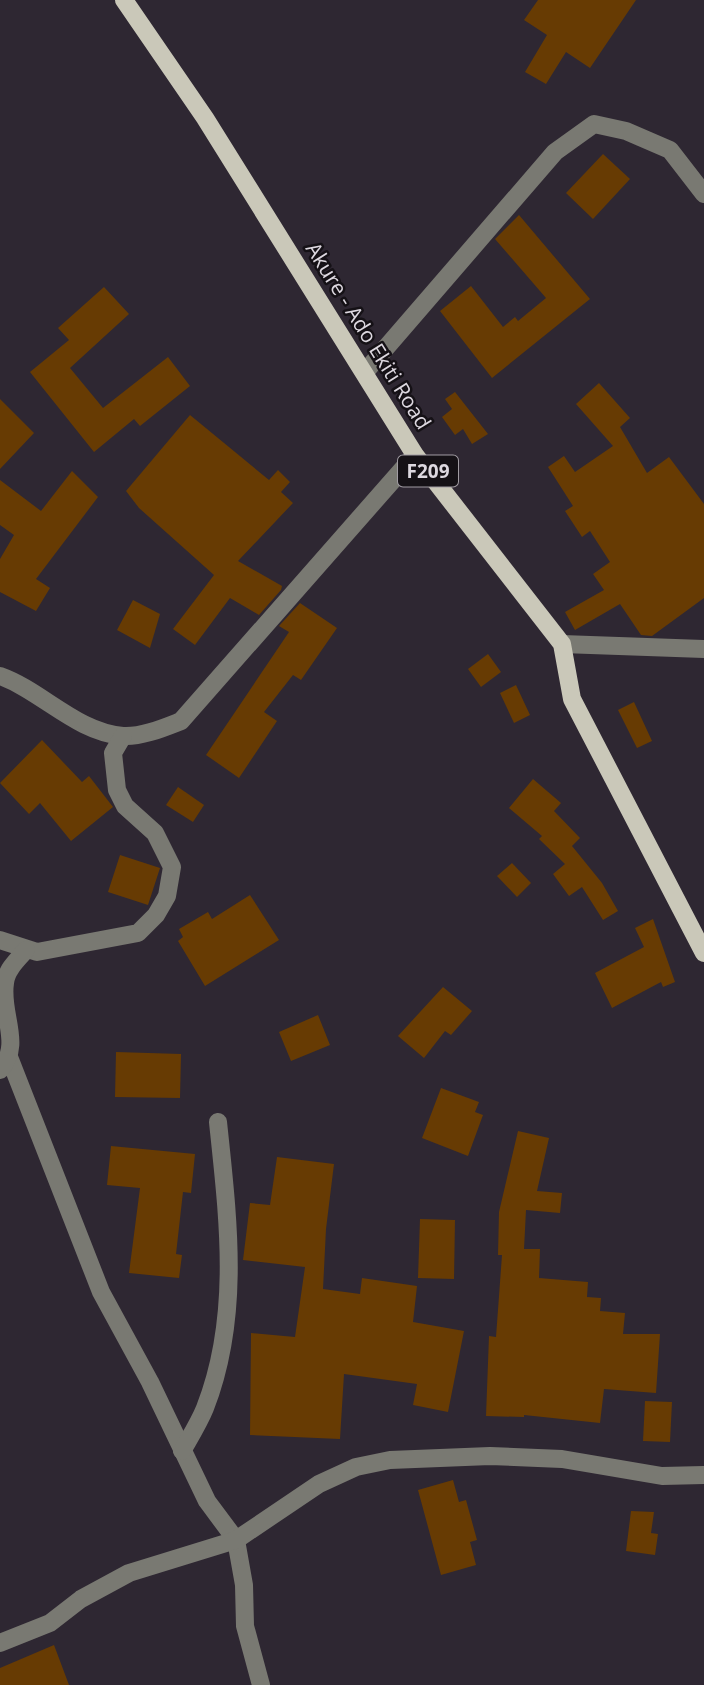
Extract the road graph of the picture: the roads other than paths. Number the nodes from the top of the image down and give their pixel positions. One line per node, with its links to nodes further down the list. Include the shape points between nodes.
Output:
1 (124, 0): 3 (main road, Akure - Ado Ekiti Road / F209, via 205,118)
2 (704, 194): 3 (street, via 670,150 626,131 594,124 547,161)
3 (365, 372): 4 (main road, Akure - Ado Ekiti Road / F209)
4 (415, 455): 5 (main road, Akure - Ado Ekiti Road / F209); 8 (street, via 181,721 153,732)
5 (562, 644): 6 (street); 11 (main road, Akure - Ado Ekiti Road / F209, via 572,699)
6 (704, 649)
7 (0, 676): 8 (street, via 59,711)
8 (123, 736): 10 (street, via 113,753 117,790 125,806 155,832 164,847 172,867 167,895 138,933 37,952)
9 (0, 940): 10 (street)
10 (26, 950): 12 (street, via 5,983 12,1048)
11 (704, 953)
12 (5, 1063): 14 (street, via 102,1292)
13 (218, 1122): 14 (street, via 230,1284 225,1330 205,1408)
14 (183, 1451): 16 (street, via 207,1501)
15 (704, 1475): 16 (street, via 662,1476 562,1459 390,1460 356,1467 319,1484)
16 (236, 1540): 17 (street, via 130,1573 81,1599 50,1623); 18 (street, via 245,1626)
17 (0, 1643)
18 (261, 1685)

